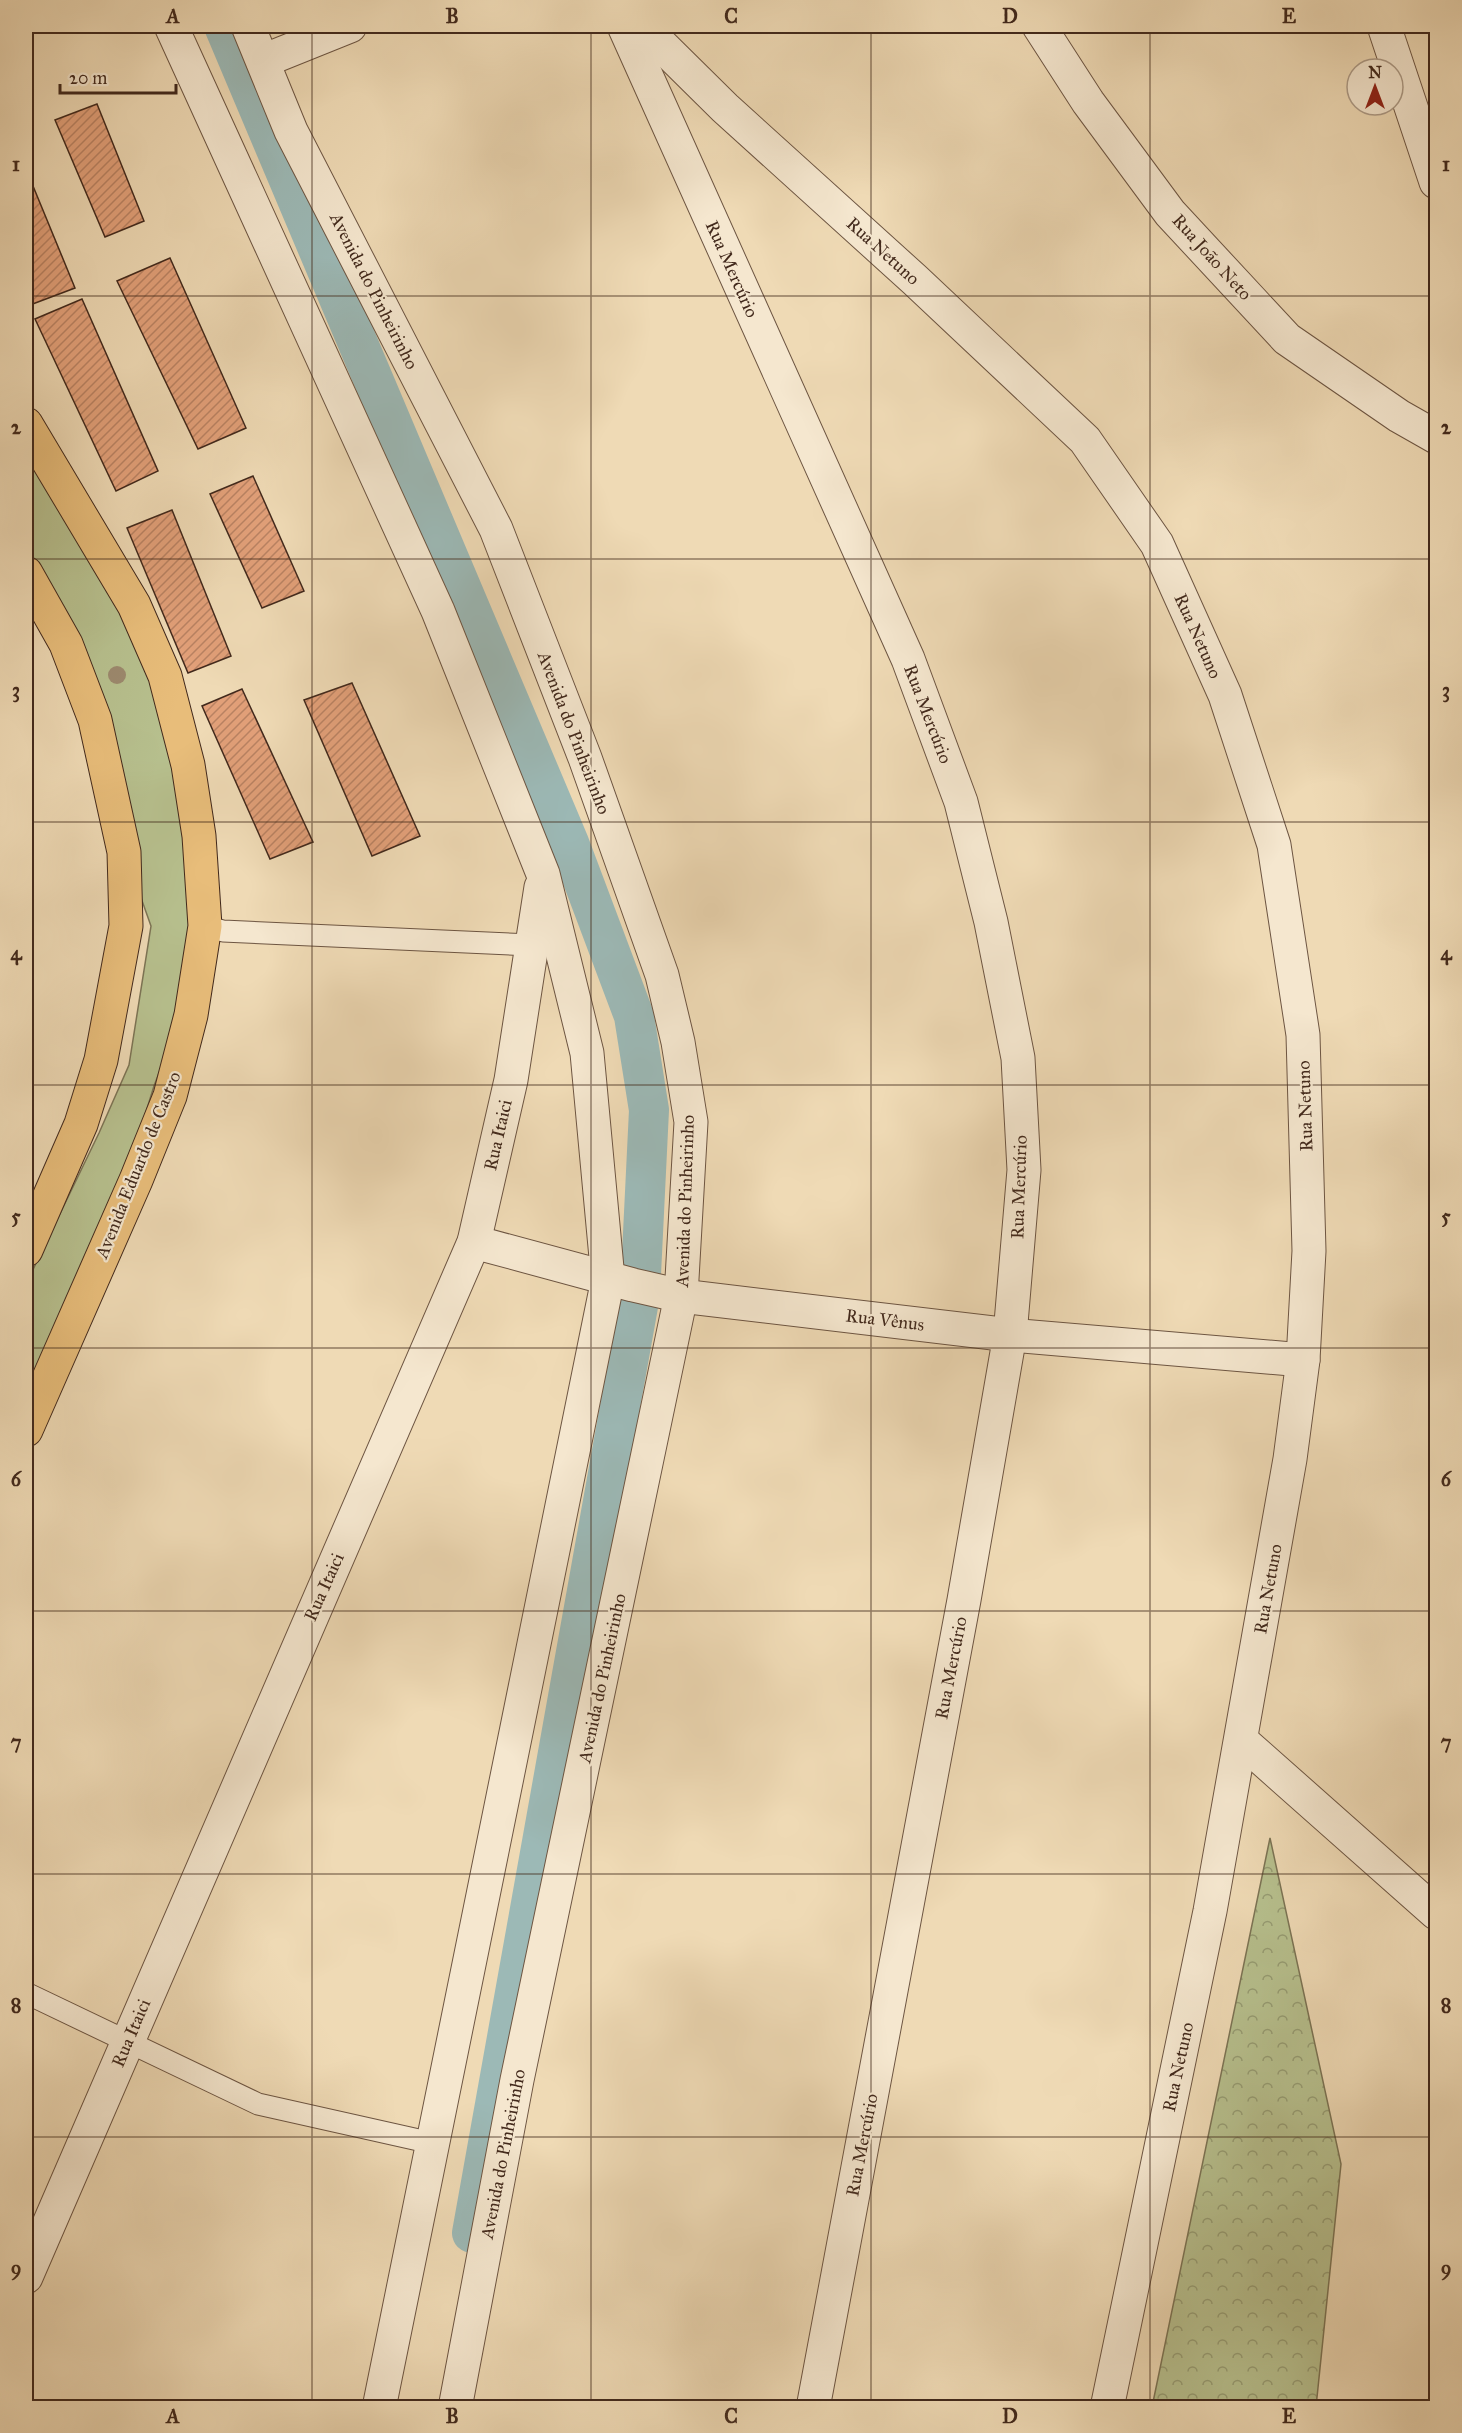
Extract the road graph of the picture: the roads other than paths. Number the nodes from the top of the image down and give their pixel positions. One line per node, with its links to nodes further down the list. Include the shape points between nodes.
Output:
1 (171, 26): 15 (street, via 438,611)
2 (248, 26): 8 (street, Avenida do Pinheirinho)
3 (350, 26): 8 (street)
4 (624, 26): 22 (street, Rua Mercúrio, via 908,659 961,802 991,922 1018,1058 1024,1170)
5 (642, 26): 23 (street, Rua Netuno, via 725,108 915,279 1085,440 1157,544 1225,695 1274,845 1303,1035 1309,1251)
6 (1039, 26): 10 (street, Rua João Neto, via 1088,102 1170,213 1287,339)
7 (1384, 26): 9 (street)
8 (263, 61): 21 (street, Avenida do Pinheirinho, via 291,131 496,529 585,758 662,975 691,1122)
9 (1437, 182)
10 (1399, 416): 11 (street); 13 (street, Rua João Neto)
11 (1437, 423)
12 (26, 424): 16 (main road, Avenida Eduardo de Castro, via 134,605 165,676 188,765 199,836)
13 (1437, 436)
14 (26, 573): 19 (main road, via 66,644 95,720 124,852 126,926 101,1060 81,1124)
15 (543, 874): 17 (street, Rua Itaici); 20 (street, via 587,1053)
16 (205, 926): 17 (lane, via 223,931); 24 (main road, Avenida Eduardo de Castro, via 191,1015 170,1096 136,1180)
17 (532, 945): 18 (street, Rua Itaici, via 511,1080)
18 (474, 1242): 20 (street, Rua Vênus); 29 (street, Rua Itaici)
19 (26, 1250)
20 (620, 1282): 21 (street, Rua Vênus); 30 (street)
21 (673, 1294): 22 (street, Rua Vênus); 33 (street, Avenida do Pinheirinho)
22 (1010, 1335): 23 (street, Rua Vênus); 34 (street, Rua Mercúrio)
23 (1303, 1360): 26 (street, Rua Netuno)
24 (33, 1391): 25 (main road, Avenida Eduardo de Castro)
25 (26, 1430)
26 (1242, 1741): 27 (street); 35 (street, Rua Netuno)
27 (1437, 1913)
28 (26, 1993): 29 (lane)
29 (127, 2042): 30 (lane, via 258,2104); 31 (street, Rua Itaici)
30 (432, 2143): 32 (street)
31 (26, 2277)
32 (380, 2408)
33 (455, 2408)
34 (813, 2408)
35 (1107, 2408)

